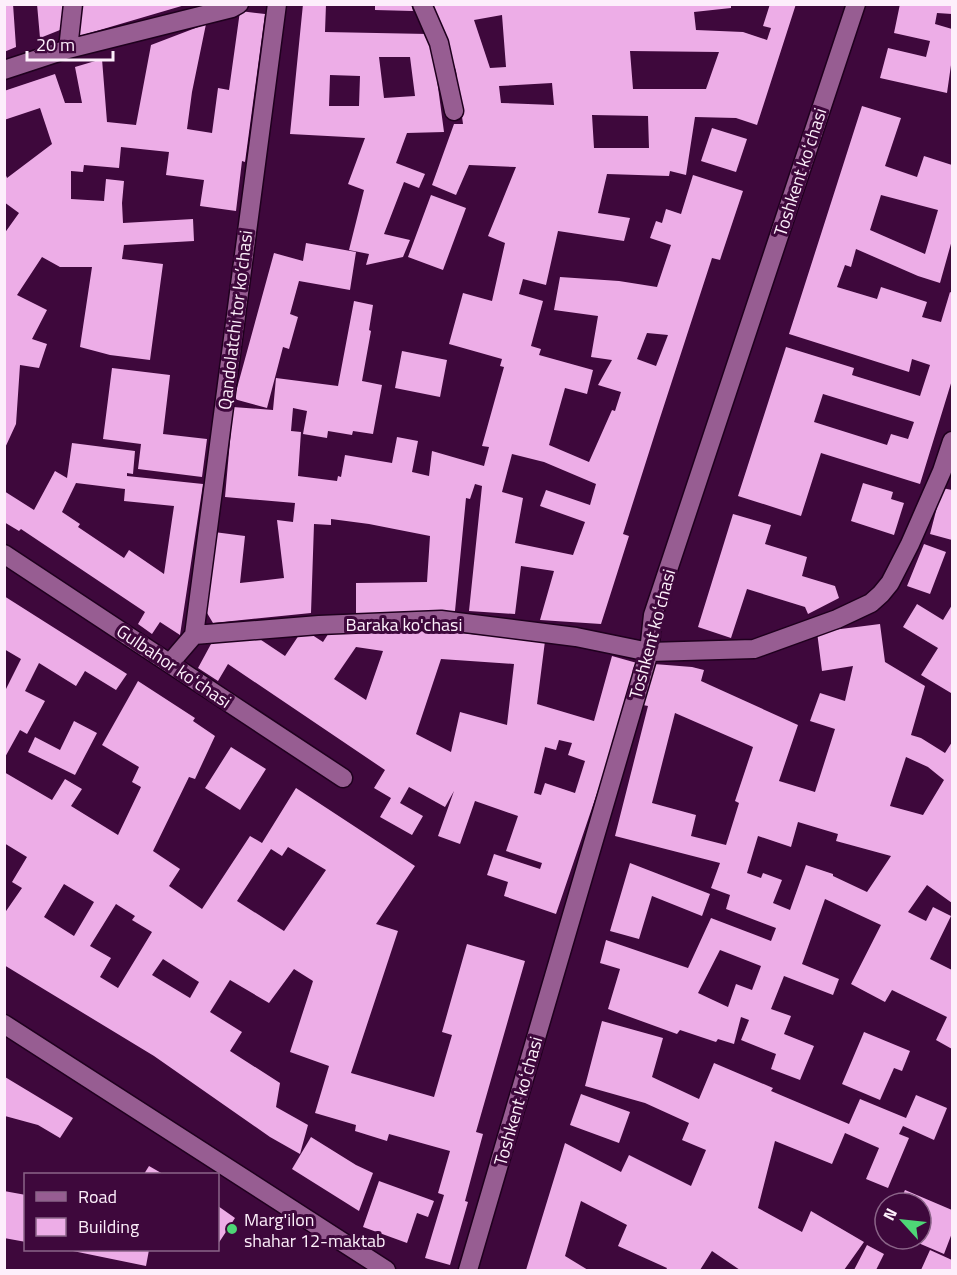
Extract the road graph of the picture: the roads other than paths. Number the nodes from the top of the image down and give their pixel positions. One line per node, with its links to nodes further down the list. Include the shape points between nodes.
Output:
1 (73, 4): 6 (street)
2 (239, 4): 6 (street)
3 (277, 4): 11 (street, Qandolatchi tor ko‘chasi)
4 (422, 4): 8 (street, via 439,43)
5 (856, 4): 12 (street, Toshkent koʻchasi, via 653,615)
6 (68, 49): 7 (street)
7 (4, 70)
8 (454, 111)
9 (952, 445): 12 (street, Baraka ko'chasi, via 910,544 890,583 871,603 754,649)
10 (4, 554): 13 (street, Gulbahor koʻchasi)
11 (194, 635): 12 (street, Baraka ko'chasi, via 441,620 576,637); 13 (street)
12 (649, 652): 17 (street, Toshkent koʻchasi)
13 (170, 663): 14 (street, Gulbahor koʻchasi)
14 (343, 778)
15 (4, 1024): 16 (street)
16 (386, 1270)
17 (468, 1270)

